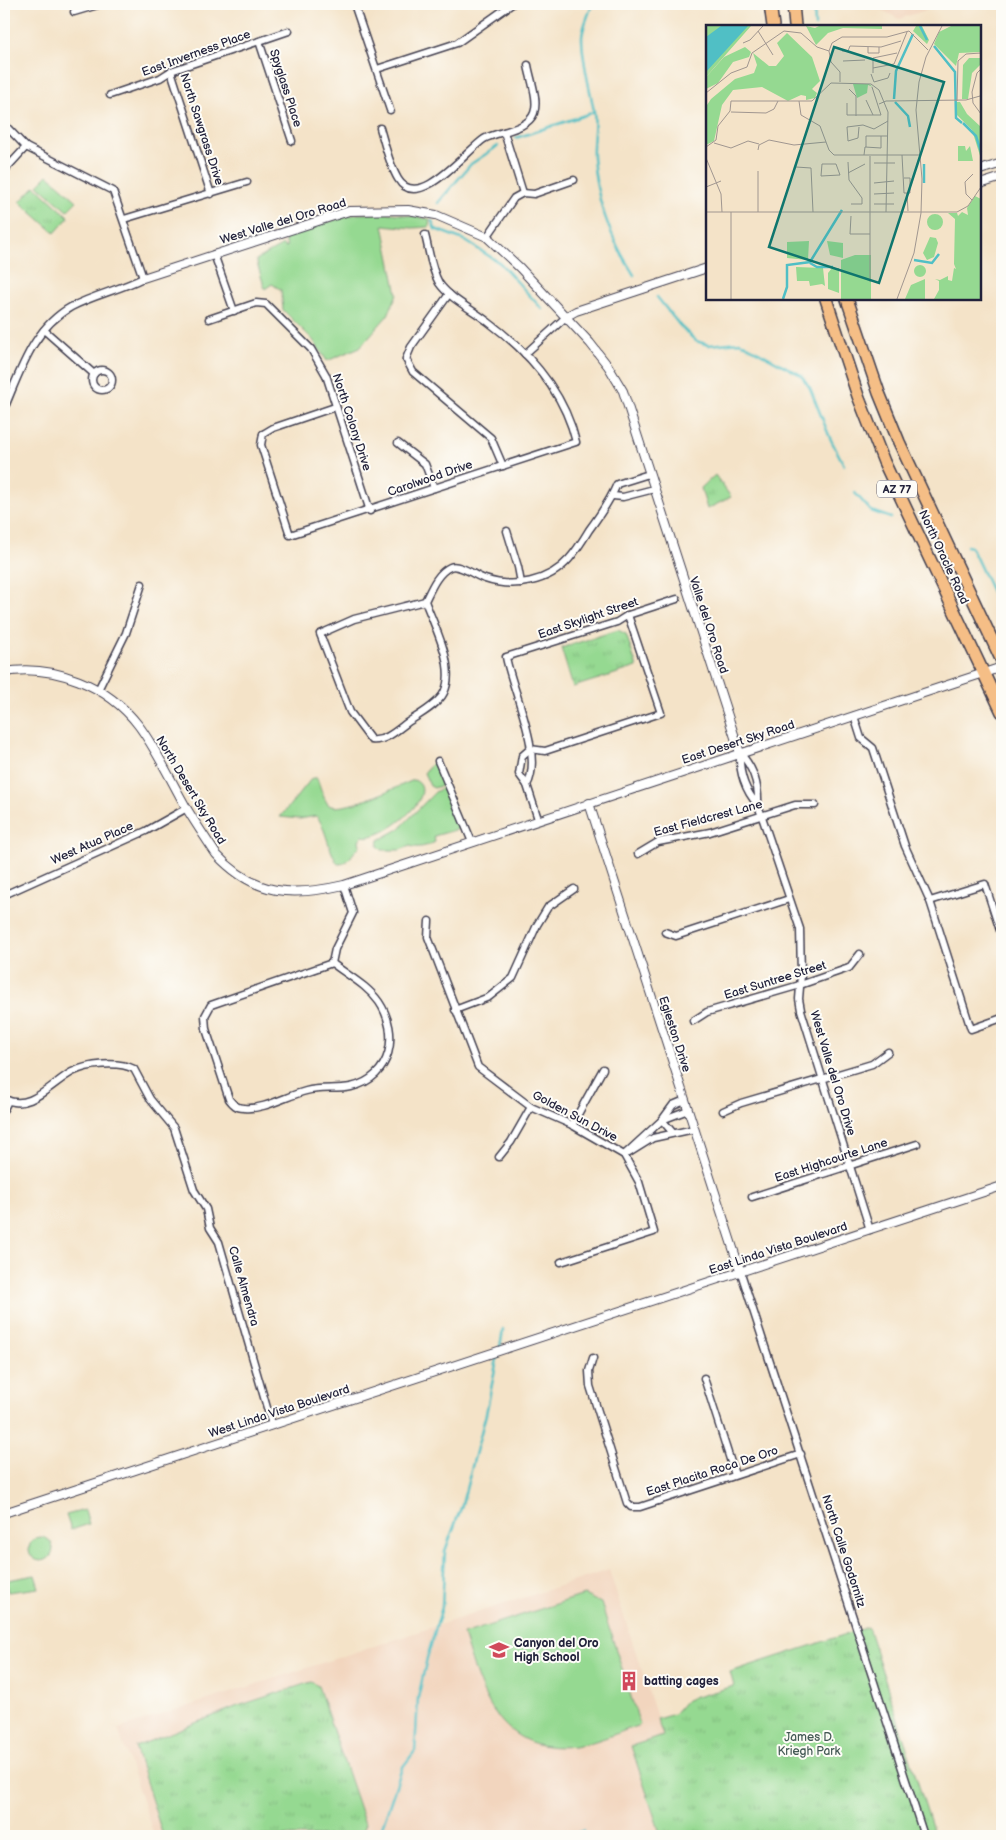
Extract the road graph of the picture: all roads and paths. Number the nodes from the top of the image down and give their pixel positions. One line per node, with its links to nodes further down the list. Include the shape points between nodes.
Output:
1 (101, 4): 6 (street)
2 (354, 4): 12 (street)
3 (512, 4): 12 (street, via 457,44)
4 (770, 4): 7 (highway)
5 (793, 4): 8 (highway)
6 (74, 12)
7 (773, 25)
8 (795, 25)
9 (289, 31): 10 (street, East Inverness Place)
10 (259, 41): 13 (street, East Inverness Place); 19 (street, Spyglass Place)
11 (528, 64): 18 (street, via 534,115 525,124)
12 (377, 69): 15 (street)
13 (171, 71): 14 (street, East Inverness Place); 29 (street, North Sawgrass Drive)
14 (110, 95)
15 (390, 110)
16 (4, 124): 20 (street)
17 (380, 128): 18 (street, via 399,181 410,188 440,180 485,139)
18 (504, 132): 28 (street)
19 (292, 141)
20 (26, 147): 23 (street); 30 (street, via 114,191)
21 (1002, 163): 22 (street)
22 (981, 170)
23 (4, 171)
24 (1002, 177): 27 (street)
25 (574, 180): 28 (street, via 534,194)
26 (247, 182): 29 (street)
27 (981, 184)
28 (523, 193): 32 (street, via 514,198)
29 (211, 194): 30 (street)
30 (124, 219): 35 (street)
31 (425, 235): 36 (street, via 434,270)
32 (487, 237): 33 (street, West Valle del Oro Road, via 436,215 377,209 349,211); 40 (street, West Valle del Oro Road)
33 (214, 254): 35 (street, West Valle del Oro Road); 39 (street)
34 (706, 268): 40 (street)
35 (143, 278): 42 (street, West Valle del Oro Road, via 69,308)
36 (449, 294): 43 (street, via 489,322); 48 (street, via 404,360 413,372 491,438)
37 (826, 300): 64 (highway, North Oracle Road / AZ 77, via 884,462)
38 (847, 300): 61 (highway, North Oracle Road / AZ 77, via 899,442)
39 (234, 311): 41 (street, North Colony Drive); 45 (street, North Colony Drive, via 264,302 272,308 311,349 326,375)
40 (567, 316): 43 (street); 49 (street, West Valle del Oro Road, via 608,366 623,391)
41 (209, 319)
42 (44, 330): 44 (street); 46 (street, West Valle del Oro Road, via 30,348)
43 (525, 354): 48 (street, Carolwood Drive, via 555,389 571,420 576,442)
44 (94, 374)
45 (335, 407): 54 (street, North Colony Drive); 54 (street, Carolwood Drive, via 261,433 261,445 290,535)
46 (4, 409)
47 (398, 443): 50 (street, via 425,464)
48 (503, 466): 50 (street, Carolwood Drive)
49 (649, 474): 51 (street, West Valle del Oro Road); 52 (street, via 617,484)
50 (434, 488): 54 (street, Carolwood Drive)
51 (654, 489): 52 (street, via 623,497); 53 (street, West Valle del Oro Road)
52 (613, 496): 56 (street, via 569,559 548,575)
53 (658, 503): 69 (street, Valle del Oro Road)
54 (370, 511)
55 (508, 531): 56 (street)
56 (521, 583): 59 (street, via 491,582 458,566 450,567 438,577)
57 (142, 584): 65 (street, via 123,640)
58 (677, 599): 60 (street, East Skylight Street)
59 (425, 601): 59 (street, via 354,620 320,634 350,712 371,740 384,739 400,728 436,703 446,688 448,669)
60 (628, 615): 68 (street, East Skylight Street, via 617,622 506,657); 68 (street, via 661,713 545,751)
61 (1002, 661)
62 (1002, 667): 64 (street, East Desert Sky Road)
63 (4, 672): 65 (street, North Desert Sky Road, via 53,673)
64 (985, 674): 66 (highway, North Oracle Road / AZ 77); 67 (street, East Desert Sky Road)
65 (98, 690): 75 (street, North Desert Sky Road, via 138,725)
66 (1002, 712)
67 (854, 716): 69 (street, East Desert Sky Road); 85 (street, via 861,738 873,748 905,846)
68 (530, 749): 71 (street, via 533,758); 71 (street, via 522,756 518,774)
69 (740, 753): 72 (street, East Desert Sky Road); 73 (street, West Valle del Oro Drive, via 749,764 759,792); 73 (street, West Valle del Oro Drive, via 739,767 750,797)
70 (438, 761): 79 (street)
71 (526, 785): 77 (street)
72 (589, 802): 77 (street, East Desert Sky Road); 99 (street, Egleston Drive)
73 (758, 805): 76 (street, West Valle del Oro Drive)
74 (815, 805): 76 (street, East Fieldcrest Lane, via 795,805)
75 (187, 808): 81 (street, North Desert Sky Road, via 216,854 232,871 249,880 291,893 315,892); 83 (street, West Atua Place, via 146,831)
76 (762, 816): 80 (street, East Fieldcrest Lane, via 710,832 658,842); 84 (street, West Valle del Oro Drive)
77 (538, 819): 78 (street, East Desert Sky Road)
78 (481, 839): 79 (street, North Desert Sky Road)
79 (472, 842): 81 (street, North Desert Sky Road)
80 (638, 854)
81 (344, 885): 90 (street, via 352,913 335,948)
82 (574, 889): 92 (street, via 548,907 513,978 489,997)
83 (4, 895)
84 (789, 900): 87 (street, via 676,936); 91 (street, West Valle del Oro Drive, via 801,936)
85 (930, 901): 88 (street, via 985,884); 93 (street, via 971,1028)
86 (428, 921): 92 (street, Golden Sun Drive, via 428,937)
87 (665, 932)
88 (1002, 937)
89 (860, 954): 91 (street, East Suntree Street, via 849,968)
90 (332, 963): 90 (street, via 211,1005 205,1016 206,1029 233,1105 252,1109 307,1091 352,1086 370,1079 381,1068 390,1049 391,1029 378,1001)
91 (800, 985): 94 (street, East Suntree Street, via 707,1012); 97 (street, West Valle del Oro Drive, via 801,1010)
92 (455, 1010): 100 (street, Golden Sun Drive, via 478,1067)
93 (1002, 1020)
94 (693, 1021)
95 (888, 1052): 97 (street, via 872,1064)
96 (603, 1069): 105 (street)
97 (823, 1080): 103 (street); 111 (street, West Valle del Oro Drive)
98 (6, 1100): 101 (street, Calle Almendra); 120 (street, Calle Almendra, via 31,1100 82,1068 100,1065 134,1069 150,1099 174,1128 194,1190 206,1209 210,1228 219,1242)
99 (685, 1100): 102 (street, Egleston Drive); 104 (street, via 673,1105)
100 (531, 1106): 105 (street, Golden Sun Drive); 110 (street)
101 (4, 1109)
102 (688, 1110): 104 (street); 106 (street, Egleston Drive)
103 (723, 1111)
104 (662, 1120): 107 (street); 109 (street)
105 (572, 1125): 109 (street, Golden Sun Drive)
106 (694, 1129): 107 (street); 116 (street, Egleston Drive)
107 (673, 1133): 109 (street, via 653,1138)
108 (917, 1144): 111 (street, East Highcourte Lane)
109 (624, 1155): 115 (street, Golden Sun Drive, via 639,1182 654,1232)
110 (500, 1157)
111 (850, 1166): 113 (street, East Highcourte Lane); 114 (street, West Valle del Oro Drive)
112 (1002, 1186): 114 (street, East Linda Vista Boulevard)
113 (752, 1197)
114 (870, 1230): 116 (street, East Linda Vista Boulevard)
115 (562, 1262)
116 (741, 1272): 117 (street, East Linda Vista Boulevard); 121 (street, North Calle Godornitz)
117 (560, 1330): 120 (street, West Linda Vista Boulevard)
118 (593, 1358): 122 (street, East Placita Roca De Oro, via 589,1371 590,1386 627,1503 631,1507 640,1508)
119 (704, 1378): 122 (street)
120 (272, 1425): 123 (street, West Linda Vista Boulevard)
121 (801, 1454): 122 (street, East Placita Roca De Oro); 124 (street, North Calle Godornitz)
122 (735, 1475)
123 (4, 1513)
124 (924, 1836)

